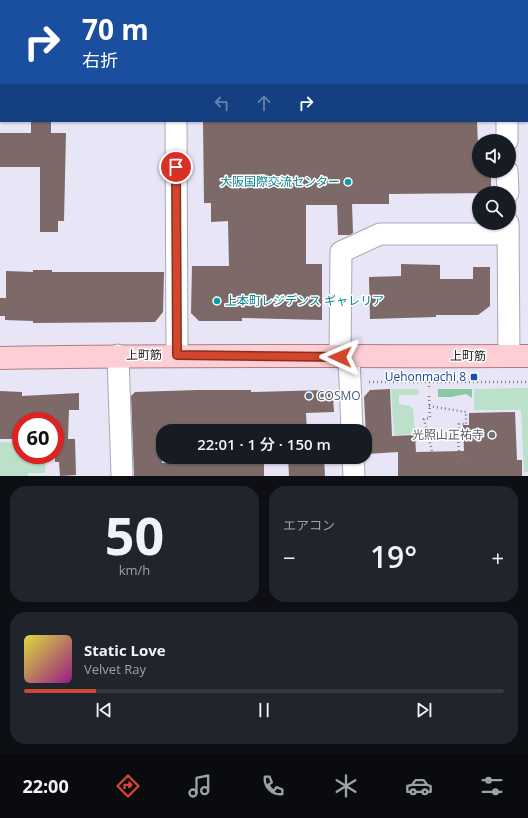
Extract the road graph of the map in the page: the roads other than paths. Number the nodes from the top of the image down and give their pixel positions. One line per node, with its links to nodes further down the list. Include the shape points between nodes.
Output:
1 (176, 122): 7 (street)
2 (507, 122): 3 (street)
3 (507, 134)
4 (472, 230): 8 (street, via 380,234 341,252)
5 (508, 230): 9 (street)
6 (118, 355): 7 (main road, 上町筋); 10 (main road, 上町筋); 13 (street)
7 (177, 355): 8 (main road, 上町筋)
8 (345, 356): 9 (main road, 上町筋); 11 (street)
9 (519, 356)
10 (0, 358)
11 (351, 424)
12 (353, 464): 14 (street)
13 (122, 476)
14 (354, 476)

